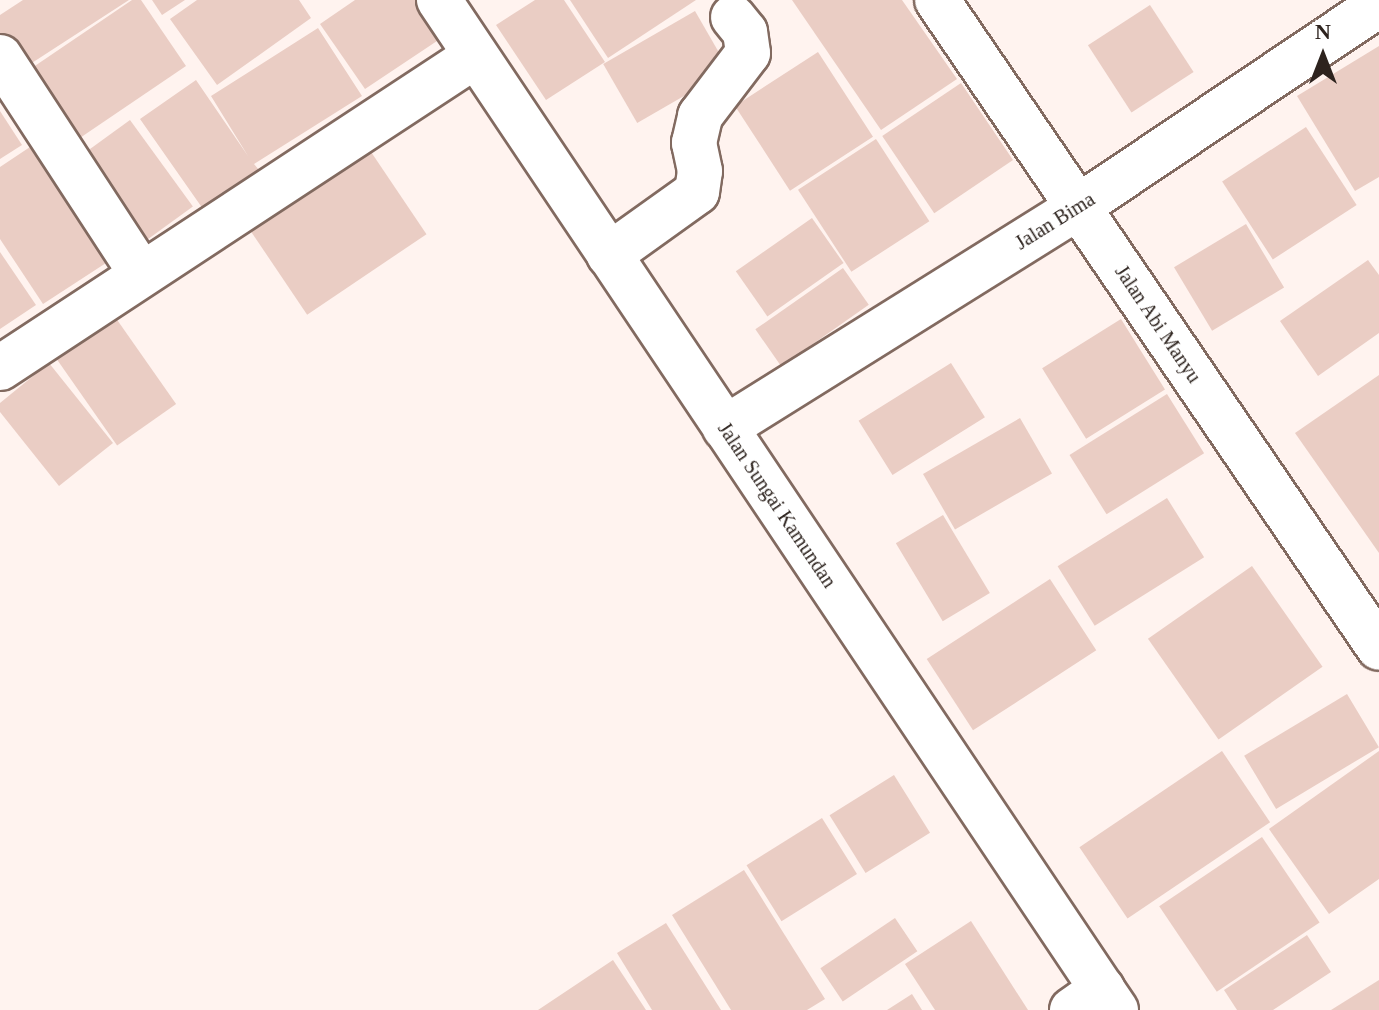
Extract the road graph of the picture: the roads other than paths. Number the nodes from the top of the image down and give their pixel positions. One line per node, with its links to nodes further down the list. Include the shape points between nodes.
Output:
1 (439, 0): 5 (street, Jalan Sungai Kamundan)
2 (937, 0): 7 (street, Jalan Abi Manyu)
3 (1379, 5): 7 (street, Jalan Bima)
4 (733, 17): 8 (street, via 745,32 748,53 700,116 694,143 700,171 697,192)
5 (475, 56): 8 (street, Jalan Sungai Kamundan); 9 (street)
6 (0, 57): 9 (street)
7 (1078, 207): 11 (street, Jalan Bima); 12 (street, Jalan Abi Manyu)
8 (609, 255): 11 (street, Jalan Sungai Kamundan)
9 (141, 273): 10 (street)
10 (0, 368)
11 (725, 428): 13 (street, Jalan Sungai Kamundan)
12 (1379, 648)
13 (1097, 1003)

